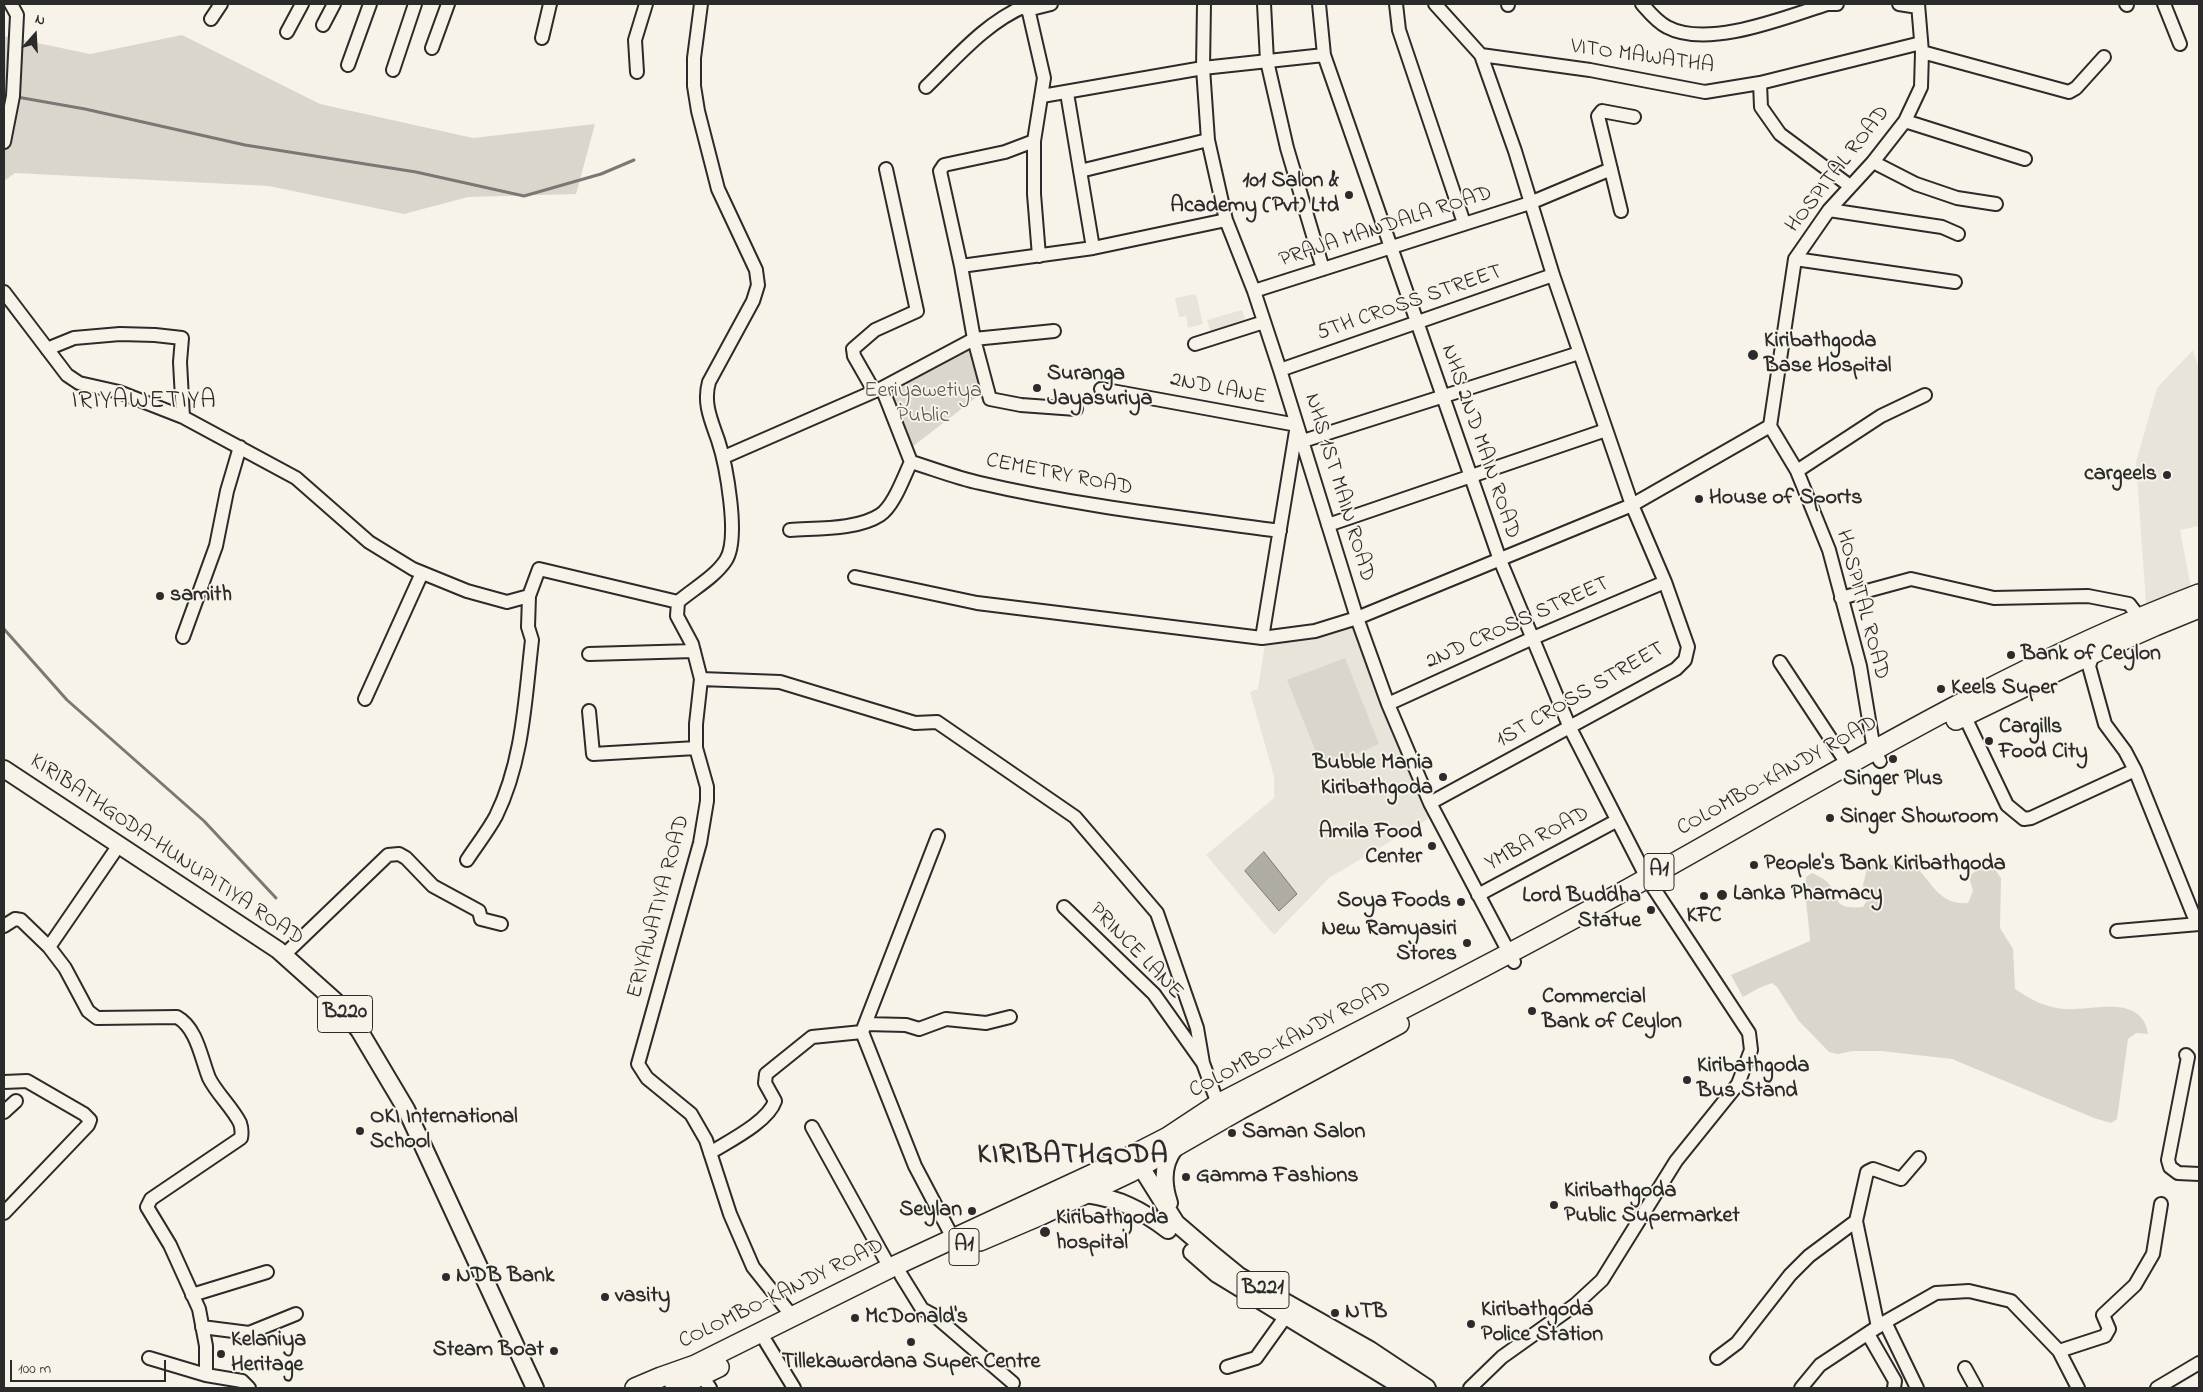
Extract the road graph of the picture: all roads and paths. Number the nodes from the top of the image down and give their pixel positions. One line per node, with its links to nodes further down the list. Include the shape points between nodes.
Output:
1 (11, 4): 47 (street, via 17,15 14,78)
2 (222, 4): 24 (street)
3 (302, 4): 26 (street)
4 (334, 4): 25 (street)
5 (370, 4): 35 (street)
6 (415, 4): 37 (street)
7 (448, 4): 29 (street)
8 (550, 4): 27 (street)
9 (646, 4): 38 (street, via 635,40)
10 (701, 4): 90 (street, via 694,68 698,111 718,189 756,270 758,285 706,394 707,410)
11 (1051, 4): 22 (street)
12 (1201, 4): 36 (street, NHS 1ST MAIN ROAD)
13 (1264, 4): 34 (street)
14 (1319, 4): 31 (street, NHS 2ND MAIN ROAD)
15 (1396, 4): 59 (street, via 1399,30)
16 (1435, 4): 32 (street)
17 (1642, 4): 23 (street)
18 (1837, 4): 23 (street, via 1827,4 1731,33 1692,34 1668,28)
19 (1899, 4): 21 (street)
20 (2164, 4): 28 (street)
21 (1918, 5): 30 (street, HOSPITAL ROAD)
22 (1027, 6): 40 (street, via 983,32); 42 (street, via 1044,78)
23 (1653, 9)
24 (211, 19)
25 (323, 25)
26 (287, 32)
27 (542, 38)
28 (2180, 44)
29 (432, 48)
30 (1922, 48): 33 (street, via 2069,92); 39 (street, VITO MAWATHA); 44 (street, HOSPITAL ROAD, via 1921,87)
31 (1324, 55): 34 (street); 61 (street, NHS 2ND MAIN ROAD)
32 (1482, 55): 39 (street, VITO MAWATHA, via 1590,70 1705,92); 54 (street, 1ST CROSS STREET)
33 (2104, 57)
34 (1267, 61): 36 (street); 66 (street, via 1286,148)
35 (348, 65)
36 (1203, 68): 41 (street); 45 (street, NHS 1ST MAIN ROAD)
37 (393, 70)
38 (637, 72)
39 (1760, 83): 53 (street, via 1761,107 1780,134)
40 (926, 87)
41 (1067, 93): 42 (street); 52 (street)
42 (1042, 96): 46 (street)
43 (1634, 117): 51 (street, via 1602,111 1598,116)
44 (1905, 121): 48 (street); 49 (street, HOSPITAL ROAD)
45 (1208, 140): 52 (street); 58 (street, NHS 1ST MAIN ROAD)
46 (1034, 141): 63 (street); 65 (street, via 1005,152 944,166 940,171)
47 (4, 142)
48 (2025, 159)
49 (1873, 162): 53 (street, HOSPITAL ROAD); 55 (street, via 1916,184 1957,198)
50 (886, 169): 80 (street, via 917,311 875,330 853,349 854,356)
51 (1611, 169): 54 (street, PRAJA MANDALA ROAD); 56 (street)
52 (1080, 171): 62 (street)
53 (1850, 186): 57 (street, HOSPITAL ROAD)
54 (1530, 203): 59 (street, PRAJA MANDALA ROAD); 67 (street, 1ST CROSS STREET)
55 (1996, 204)
56 (1620, 210)
57 (1829, 210): 60 (street, via 1942,227); 64 (street, HOSPITAL ROAD)
58 (1226, 220): 62 (street); 69 (street, NHS 1ST MAIN ROAD)
59 (1464, 224): 61 (street, PRAJA MANDALA ROAD)
60 (1958, 234)
61 (1391, 247): 66 (street, PRAJA MANDALA ROAD); 72 (street, NHS 2ND MAIN ROAD)
62 (1093, 248): 63 (street)
63 (1039, 256): 65 (street)
64 (1796, 259): 68 (street); 86 (street, HOSPITAL ROAD)
65 (961, 266): 74 (street)
66 (1323, 269): 69 (street, PRAJA MANDALA ROAD)
67 (1553, 275): 72 (street, 5TH CROSS STREET); 77 (street, 1ST CROSS STREET)
68 (1955, 282)
69 (1254, 291): 71 (street, NHS 1ST MAIN ROAD)
70 (4, 292): 76 (street)
71 (1264, 322): 75 (street); 78 (street, NHS 1ST MAIN ROAD)
72 (1416, 322): 78 (street, 5TH CROSS STREET); 82 (street, NHS 2ND MAIN ROAD)
73 (1054, 332): 74 (street)
74 (974, 340): 80 (street); 83 (street, via 990,398 1021,406)
75 (1195, 344)
76 (47, 349): 84 (street, via 67,375 79,383 118,392); 84 (street, via 74,338 155,334 182,338)
77 (1579, 353): 82 (street); 87 (street, 1ST CROSS STREET)
78 (1280, 370): 85 (street, NHS 1ST MAIN ROAD)
79 (1101, 389): 85 (street, 2ND LANE)
80 (878, 390): 90 (street); 91 (street)
81 (1925, 395): 92 (street, via 1880,416)
82 (1442, 397): 88 (street); 93 (street, NHS 2ND MAIN ROAD)
83 (1076, 408)
84 (183, 417): 89 (street)
85 (1297, 425): 88 (street, NHS 1ST MAIN ROAD); 97 (street)
86 (1770, 426): 92 (street, HOSPITAL ROAD); 94 (street)
87 (1606, 430): 93 (street); 94 (street, 1ST CROSS STREET)
88 (1303, 441): 95 (street, NHS 1ST MAIN ROAD)
89 (240, 447): 99 (street, via 296,478 369,542); 109 (street, via 216,546)
90 (724, 457): 105 (street, via 732,541 727,558)
91 (911, 462): 96 (street, via 893,499 881,514 850,526); 97 (street, CEMETRY ROAD, via 978,483 1108,508)
92 (1797, 471): 104 (street, HOSPITAL ROAD, via 1828,550)
93 (1470, 477): 95 (street); 98 (street, NHS 2ND MAIN ROAD)
94 (1632, 505): 98 (street); 101 (street, 1ST CROSS STREET)
95 (1328, 525): 108 (street, NHS 1ST MAIN ROAD)
96 (790, 530)
97 (1280, 531): 110 (street)
98 (1500, 560): 108 (street); 111 (street, NHS 2ND MAIN ROAD)
99 (422, 572): 103 (street, via 467,591 507,602); 117 (street)
100 (856, 577): 110 (street, via 978,603)
101 (1665, 582): 111 (street, 2ND CROSS STREET); 121 (street, 1ST CROSS STREET, via 1688,647 1685,660 1676,669)
102 (2199, 594): 107 (highway, COLOMBO-KANDY ROAD / A1)
103 (529, 596): 105 (street, via 539,569); 131 (street, via 528,627 532,640 520,745 509,787 495,817)
104 (1841, 598): 107 (street, via 1911,579 1994,598 2088,596 2129,604); 123 (street, HOSPITAL ROAD, via 1860,666)
105 (678, 602): 113 (street, ERIYAWATIYA ROAD, via 677,616)
106 (2199, 608): 112 (highway, COLOMBO-KANDY ROAD / A1)
107 (2139, 617): 112 (highway, COLOMBO-KANDY ROAD / A1)
108 (1357, 618): 110 (street, via 1315,631); 118 (street, NHS 1ST MAIN ROAD)
109 (183, 637)
110 (1262, 638)
111 (1533, 638): 118 (street, 2ND CROSS STREET); 121 (street, NHS 2ND MAIN ROAD)
112 (2092, 646): 120 (highway, COLOMBO-KANDY ROAD / A1); 123 (highway, COLOMBO-KANDY ROAD / A1, via 1995,685); 126 (street, via 2089,666 2105,724)
113 (694, 651): 114 (street); 116 (street, ERIYAWATIYA ROAD)
114 (589, 654)
115 (1780, 662): 124 (street)
116 (701, 679): 122 (street, ERIYAWATIYA ROAD); 145 (street, via 780,682 915,723 937,722 1075,818 1157,913 1197,1028)
117 (366, 699)
118 (1388, 704): 127 (street, NHS 1ST MAIN ROAD)
119 (589, 710): 122 (street, via 594,754)
120 (1964, 715): 123 (highway, COLOMBO-KANDY ROAD / A1); 126 (street, via 2007,805 2024,818 2031,818)
121 (1570, 728): 127 (street, 1ST CROSS STREET); 128 (street, NHS 2ND MAIN ROAD)
122 (696, 748): 152 (street, ERIYAWATIYA ROAD, via 707,787 700,843 638,1064 647,1078 691,1114)
123 (1877, 755): 124 (highway, COLOMBO-KANDY ROAD / A1); 132 (highway, COLOMBO-KANDY ROAD / A1)
124 (1848, 765): 132 (highway, COLOMBO-KANDY ROAD / A1)
125 (4, 769): 130 (main road, KIRIBATHGODA-HUNUPITIYA ROAD / B220)
126 (2135, 770): 136 (street)
127 (1430, 803): 133 (street, NHS 1ST MAIN ROAD)
128 (1616, 821): 132 (street, NHS 2ND MAIN ROAD); 133 (street, YMBA ROAD)
129 (938, 836): 143 (street)
130 (119, 845): 139 (street); 140 (main road, KIRIBATHGODA-HUNUPITIYA ROAD / B220)
131 (467, 860)
132 (1651, 883): 141 (highway, COLOMBO-KANDY ROAD / A1); 188 (street, NHS 2ND MAIN ROAD, via 1748,1033 1751,1050 1748,1059 1738,1084 1676,1161 1602,1280 1575,1305 1502,1357)
133 (1478, 895): 141 (street, NHS 1ST MAIN ROAD)
134 (1064, 907): 145 (street, PRINCE LANE, via 1154,994)
135 (501, 924): 140 (street, via 481,919 479,911 433,886 406,858 399,854 388,855)
136 (2198, 924): 138 (street)
137 (4, 926): 139 (street, via 15,919 21,920)
138 (2117, 931)
139 (49, 947): 164 (street, via 65,968 88,1011 97,1018 177,1017 184,1021 191,1030 210,1080 239,1123 241,1138 151,1199 148,1207 170,1245)
140 (284, 955): 182 (main road, KIRIBATHGODA-HUNUPITIYA ROAD / B220, via 335,1001 359,1030 393,1087)
141 (1511, 957): 148 (highway, COLOMBO-KANDY ROAD / A1); 151 (highway, COLOMBO-KANDY ROAD / A1)
142 (1010, 1017): 143 (street, via 986,1023 946,1020 919,1029 906,1025)
143 (864, 1028): 152 (street, via 812,1037 766,1074 765,1083 775,1101 773,1107 750,1128); 161 (street, via 915,1166)
144 (2186, 1055): 155 (street, via 2168,1160 2170,1167 2178,1173)
145 (1202, 1063): 148 (street, PRINCE LANE)
146 (4, 1082): 158 (street, via 27,1081 90,1120)
147 (16, 1101): 149 (street)
148 (1218, 1104): 154 (highway, COLOMBO-KANDY ROAD / A1)
149 (4, 1112)
150 (812, 1127): 162 (street)
151 (1174, 1149): 154 (highway, COLOMBO-KANDY ROAD / A1); 160 (main road, via 1168,1157 1164,1187)
152 (710, 1153): 167 (street, ERIYAWATIYA ROAD, via 730,1214 753,1268)
153 (1919, 1158): 159 (street, via 1901,1179 1873,1169 1867,1172)
154 (1132, 1163): 156 (highway, COLOMBO-KANDY ROAD / A1); 160 (main road, B221); 161 (highway, COLOMBO-KANDY ROAD / A1)
155 (2199, 1174)
156 (1086, 1194): 160 (main road, via 1129,1205); 162 (highway, COLOMBO-KANDY ROAD / A1)
157 (2162, 1204): 171 (street, via 2153,1254 2135,1285 2103,1315 2109,1329 2105,1336)
158 (4, 1213)
159 (1856, 1221): 169 (street); 173 (street, via 1790,1275 1737,1343)
160 (1172, 1226): 166 (main road, B221, via 1217,1274); 187 (main road, B221, via 1239,1276 1370,1350)
161 (954, 1240): 162 (highway, COLOMBO-KANDY ROAD / A1)
162 (896, 1271): 167 (highway, COLOMBO-KANDY ROAD / A1); 179 (street, via 922,1309 935,1316)
163 (268, 1272): 164 (street)
164 (192, 1295): 168 (street, via 199,1309)
165 (296, 1314): 168 (street, via 249,1333)
166 (1286, 1316): 175 (street, via 1256,1358); 186 (main road, B221)
167 (795, 1321): 170 (highway, COLOMBO-KANDY ROAD / A1); 183 (highway, COLOMBO-KANDY ROAD / A1)
168 (202, 1327): 177 (street)
169 (1877, 1328): 171 (street, via 1936,1293 1969,1291 2011,1301); 180 (street, via 1820,1365); 189 (street, via 1895,1381); 190 (street)
170 (766, 1342): 178 (highway, COLOMBO-KANDY ROAD / A1); 185 (street)
171 (2058, 1352): 192 (street)
172 (149, 1358): 177 (street)
173 (1717, 1358)
174 (2199, 1363): 193 (street)
175 (1227, 1367)
176 (1966, 1368): 191 (street)
177 (206, 1375): 181 (street, via 242,1381)
178 (706, 1382): 184 (highway, COLOMBO-KANDY ROAD / A1)
179 (1013, 1383)
180 (1809, 1385)
181 (249, 1388)
182 (535, 1388)
183 (635, 1388)
184 (675, 1388)
185 (794, 1388)
186 (1404, 1388)
187 (1427, 1388)
188 (1470, 1388)
189 (1894, 1388)
190 (1917, 1388)
191 (1976, 1388)
192 (2078, 1388)
193 (2157, 1388)

